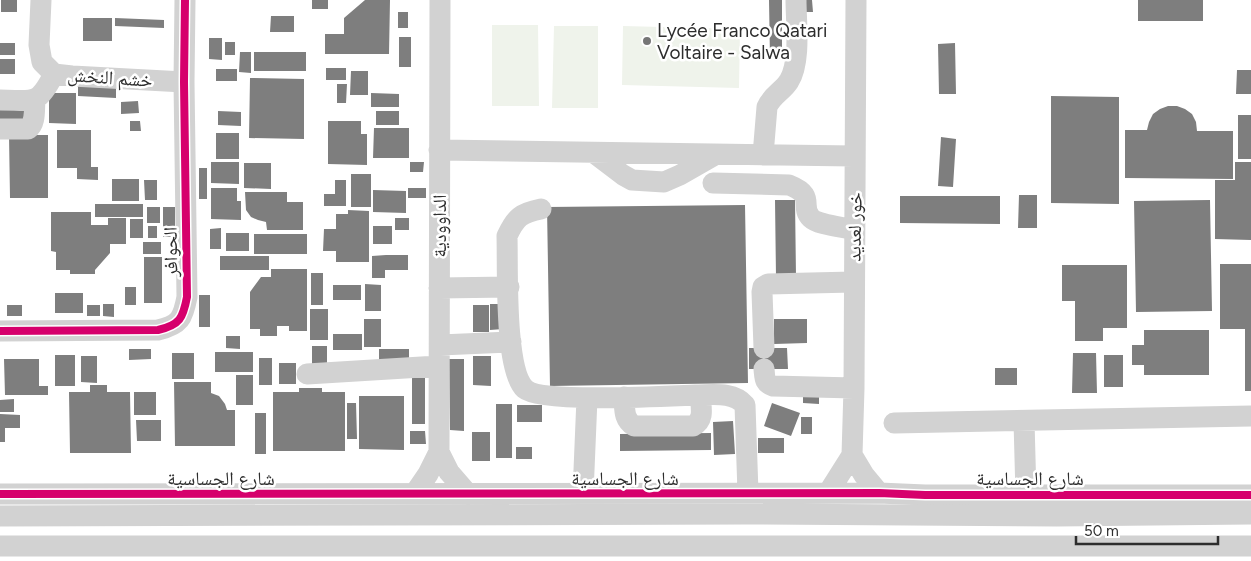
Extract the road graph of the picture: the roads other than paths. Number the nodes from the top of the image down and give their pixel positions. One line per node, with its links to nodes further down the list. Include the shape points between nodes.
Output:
1 (40, 0): 6 (street, خشم النخش, via 42,62)
2 (185, 0): 7 (street, الحوافر)
3 (440, 0): 11 (street, الداوودية)
4 (796, 0): 12 (street, via 796,61 791,79 767,106)
5 (856, 0): 13 (street, خور لعديد)
6 (54, 74): 7 (street, خشم النخش); 9 (street, via 42,95)
7 (184, 82): 20 (street, الحوافر, via 187,297 184,314 174,326 158,330)
8 (0, 100): 9 (street)
9 (35, 100): 10 (street, via 32,127)
10 (0, 129)
11 (440, 150): 12 (street); 19 (street, الداوودية)
12 (762, 155): 13 (street)
13 (854, 156): 16 (street, خور لعديد)
14 (713, 183): 16 (street, via 789,185 806,196 811,218)
15 (541, 209): 18 (street, via 520,216 513,223 508,236)
16 (854, 230): 17 (street, خور لعديد)
17 (853, 282): 23 (street, via 768,284 762,292); 27 (street, خور لعديد)
18 (509, 287): 19 (street); 21 (street)
19 (439, 288): 22 (street, الداوودية)
20 (0, 332)
21 (510, 342): 22 (street); 30 (street, via 518,378 524,388 534,394)
22 (440, 344): 24 (street, الداوودية)
23 (764, 348)
24 (438, 366): 26 (street); 34 (street, الداوودية)
25 (764, 369): 27 (street, via 767,384 773,386)
26 (307, 374)
27 (854, 388): 35 (street, خور لعديد)
28 (700, 395): 29 (street); 29 (street, via 701,418 693,426 634,426 625,417); 46 (street, via 730,396 740,399 745,405)
29 (624, 397): 30 (street)
30 (587, 398): 42 (street)
31 (1251, 416): 32 (street)
32 (1024, 421): 33 (street); 43 (street)
33 (894, 422)
34 (439, 452): 36 (street, الداوودية); 41 (street, الداوودية, via 449,472)
35 (852, 455): 37 (street); 38 (street)
36 (415, 493): 40 (street, شارع الجساسية); 41 (street, شارع الجساسية)
37 (828, 493): 38 (street, شارع الجساسية); 46 (street, شارع الجساسية)
38 (879, 493): 44 (street, شارع الجساسية)
39 (0, 494): 40 (street, شارع الجساسية)
40 (362, 494): 48 (street)
41 (468, 494): 42 (street, شارع الجساسية)
42 (583, 494): 46 (street, شارع الجساسية)
43 (1026, 494): 44 (street, شارع الجساسية); 45 (street, شارع الجساسية)
44 (925, 495): 50 (street)
45 (1251, 495)
46 (754, 500): 48 (street, شارع الجساسية); 50 (street, شارع الجساسية)
47 (1251, 514): 50 (street, شارع الجساسية)
48 (345, 515): 49 (street, شارع الجساسية)
49 (0, 516)
50 (950, 516)
51 (0, 546): 52 (street)
52 (178, 546): 53 (street); 56 (street)
53 (363, 546): 54 (street); 57 (street)
54 (958, 546): 55 (street); 58 (street)
55 (1251, 546)
56 (201, 561)
57 (345, 561)
58 (988, 561)

